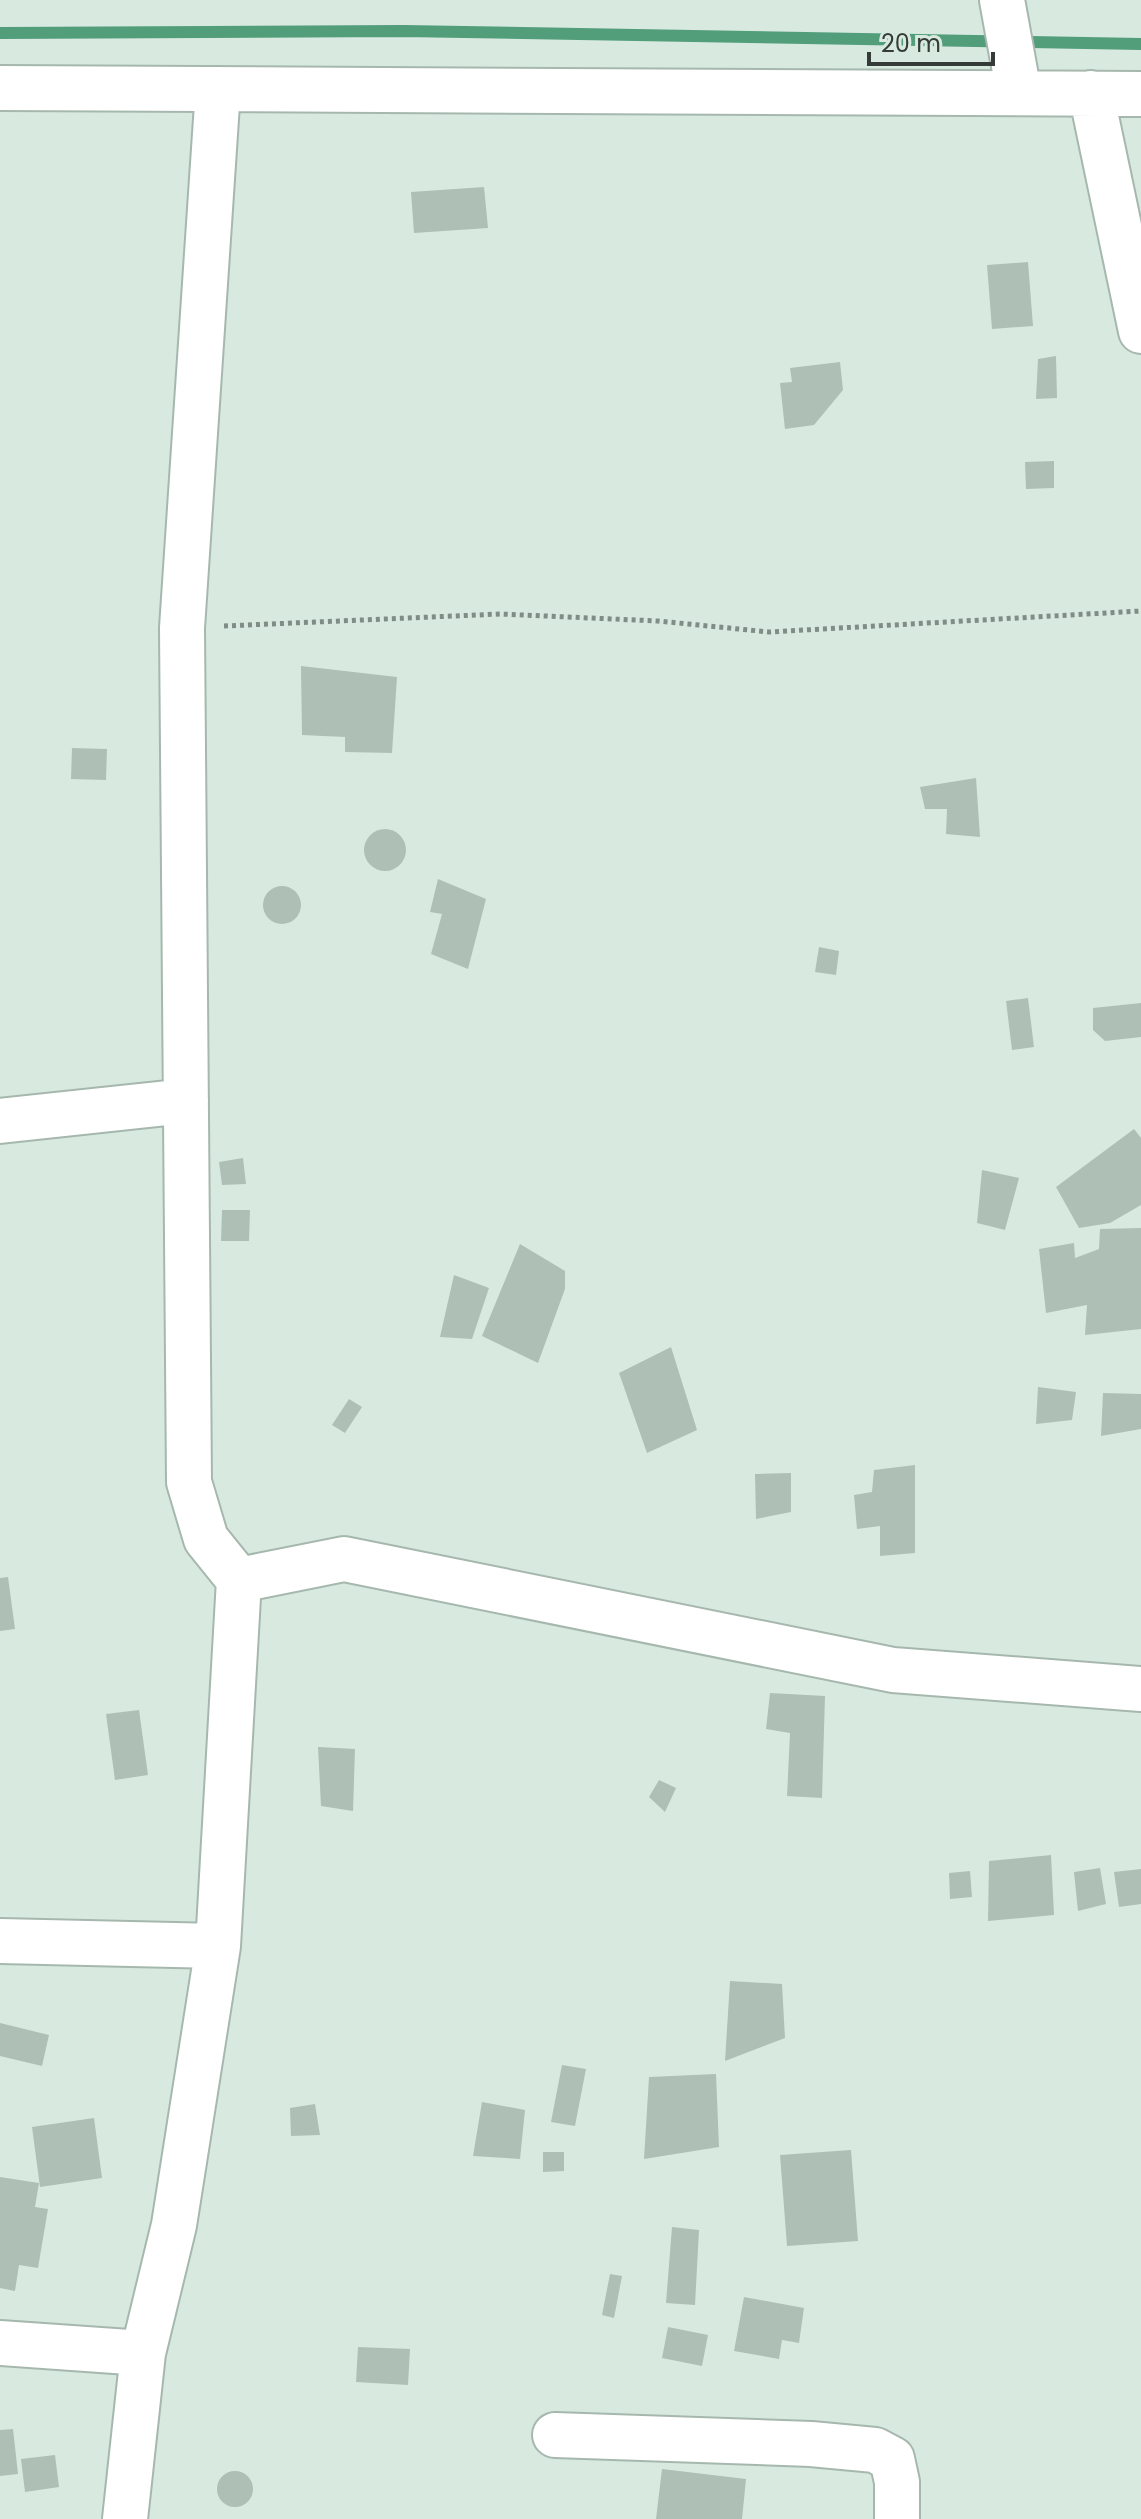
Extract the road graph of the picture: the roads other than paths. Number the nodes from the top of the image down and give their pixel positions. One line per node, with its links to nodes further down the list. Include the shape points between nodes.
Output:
1 (1002, 0): 4 (street)
2 (0, 88): 3 (street)
3 (218, 89): 4 (street); 8 (street, via 182,628)
4 (1019, 93): 5 (street)
5 (1091, 93): 6 (street); 7 (street)
6 (1141, 94)
7 (1141, 331)
8 (186, 1101): 9 (street); 10 (street, via 189,1482 206,1539)
9 (0, 1121)
10 (239, 1580): 11 (street, via 344,1559 893,1670); 13 (street)
11 (1141, 1689)
12 (0, 1941): 13 (street)
13 (218, 1946): 15 (street, via 174,2225)
14 (0, 2343): 15 (street)
15 (143, 2353): 17 (street)
16 (555, 2435): 18 (street, via 875,2450 892,2459)
17 (125, 2519)
18 (897, 2519)

